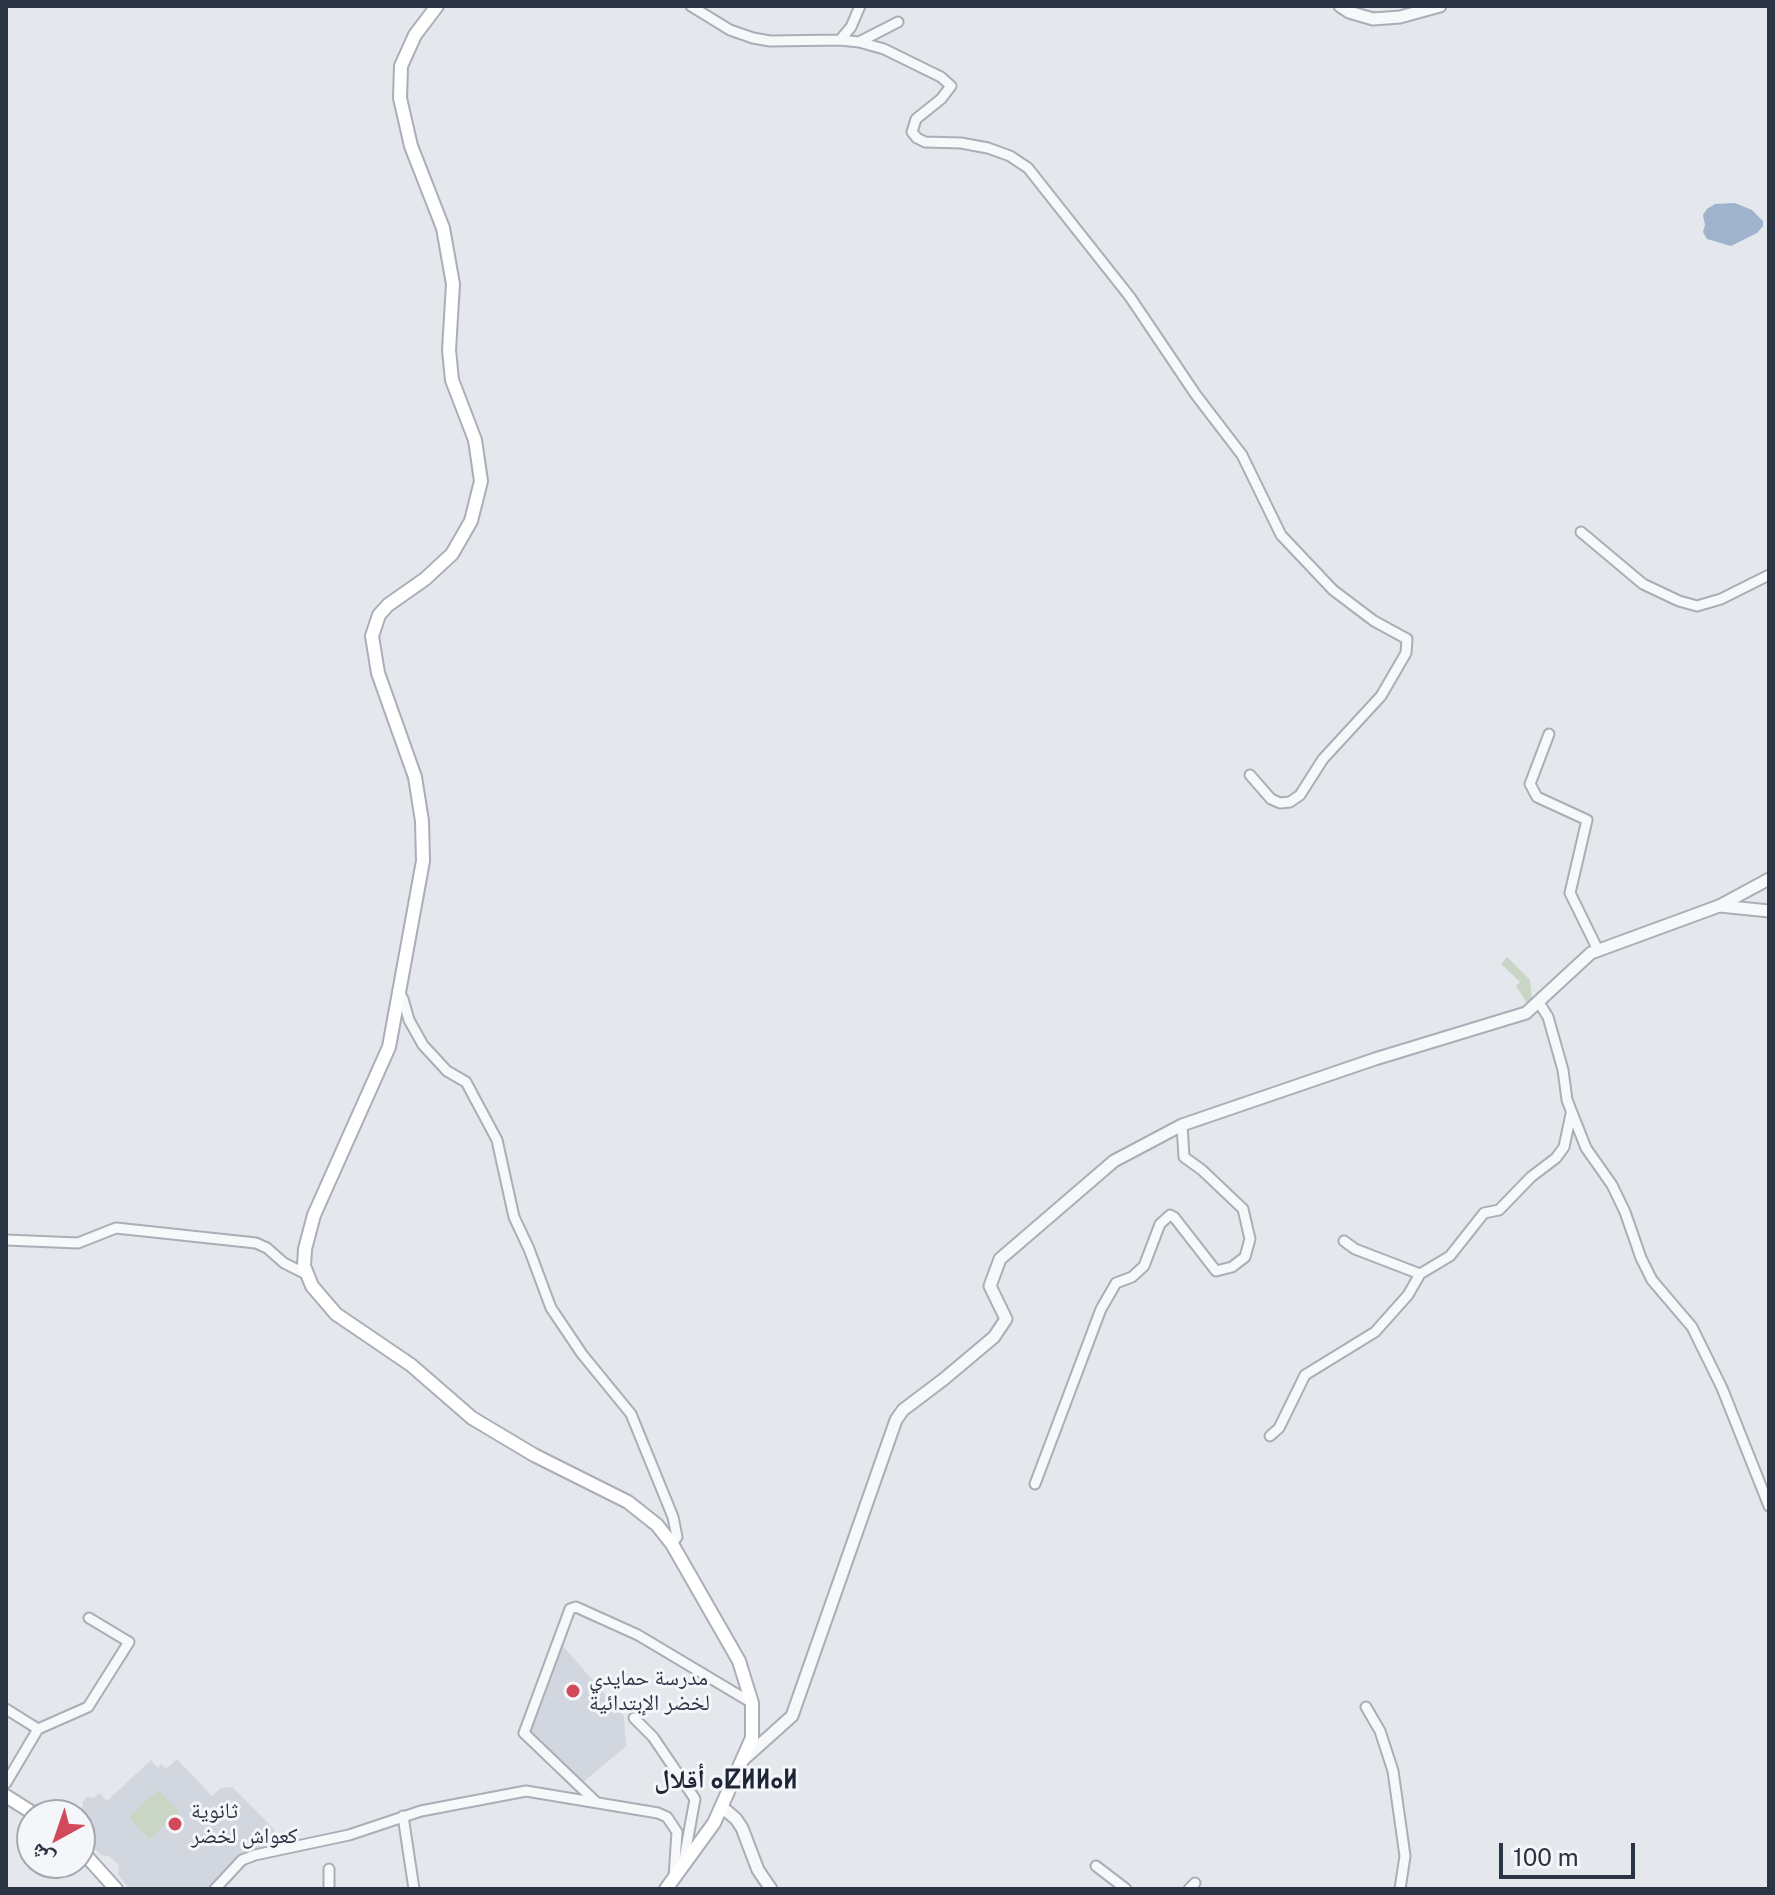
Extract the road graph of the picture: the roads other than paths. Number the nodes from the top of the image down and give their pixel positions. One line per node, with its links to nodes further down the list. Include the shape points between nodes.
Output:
1 (437, 6): 17 (main road, via 401,66 400,98 411,146 443,228 453,284 452,380 475,440 481,481 471,521 452,554 388,605 372,636 378,673 415,777 422,821 423,861)
2 (691, 6): 7 (street, via 753,38)
3 (860, 6): 7 (street)
4 (1340, 6): 5 (street, via 1373,19)
5 (1440, 6)
6 (898, 22): 8 (street)
7 (840, 40): 8 (street)
8 (859, 42): 12 (street, via 921,65 951,86 916,119 912,132 917,138 988,148 1028,168 1130,297 1242,455 1281,535 1333,590 1407,639 1406,653 1381,696 1323,759 1300,795 1280,803)
9 (1581, 532): 10 (street, via 1643,584 1697,606)
10 (1769, 575)
11 (1549, 734): 16 (street, via 1530,784 1537,797 1587,820 1570,893)
12 (1250, 775)
13 (1769, 879): 14 (street)
14 (1719, 906): 15 (street); 16 (street)
15 (1769, 911)
16 (1598, 950): 18 (street)
17 (399, 992): 23 (main road, via 389,1047 309,1230); 28 (street, via 423,1045 447,1071 466,1082 497,1140 514,1217 551,1308 631,1414 673,1517 677,1537)
18 (1538, 1001): 19 (street, via 1548,1017); 20 (street, via 1526,1013)
19 (1572, 1110): 24 (street, via 1564,1147 1556,1158 1499,1210 1484,1213 1450,1256); 27 (street, via 1586,1148 1625,1212 1652,1280 1692,1327)
20 (1182, 1125): 26 (street, via 1184,1157 1243,1209 1250,1239 1245,1257 1216,1271 1174,1217 1160,1224 1144,1266 1116,1283 1101,1309); 35 (street, via 1114,1161 1000,1259 990,1286 1006,1319 994,1337 896,1420 792,1716)
21 (6, 1240): 23 (street, via 78,1243 116,1228 244,1241 262,1244)
22 (1344, 1241): 24 (street)
23 (304, 1273): 28 (main road, via 336,1314 411,1365 472,1418 628,1502)
24 (1420, 1274): 25 (street, via 1375,1332 1305,1375)
25 (1270, 1436)
26 (1035, 1484)
27 (1769, 1506)
28 (672, 1544): 30 (main road, via 739,1661)
29 (89, 1618): 34 (street, via 129,1642 88,1707)
30 (752, 1703): 35 (main road, via 752,1738); 37 (street, via 638,1635 576,1607 570,1609 524,1733)
31 (1366, 1707): 52 (street, via 1393,1771 1405,1856)
32 (6, 1709): 34 (street)
33 (634, 1718): 40 (street, via 695,1799)
34 (38, 1729): 36 (street)
35 (744, 1759): 38 (main road)
36 (6, 1783)
37 (596, 1802): 39 (street, via 526,1791); 44 (street, via 667,1817 677,1832)
38 (722, 1807): 40 (main road); 50 (street, via 742,1828)
39 (403, 1816): 46 (street, via 349,1835 242,1860); 48 (street)
40 (683, 1865): 44 (main road)
41 (1096, 1866): 51 (street)
42 (96, 1867): 45 (main road)
43 (329, 1869): 47 (street)
44 (674, 1877): 49 (main road)
45 (116, 1889)
46 (215, 1889)
47 (329, 1889)
48 (414, 1889)
49 (666, 1889)
50 (771, 1889)
51 (1126, 1889)
52 (1400, 1889)

